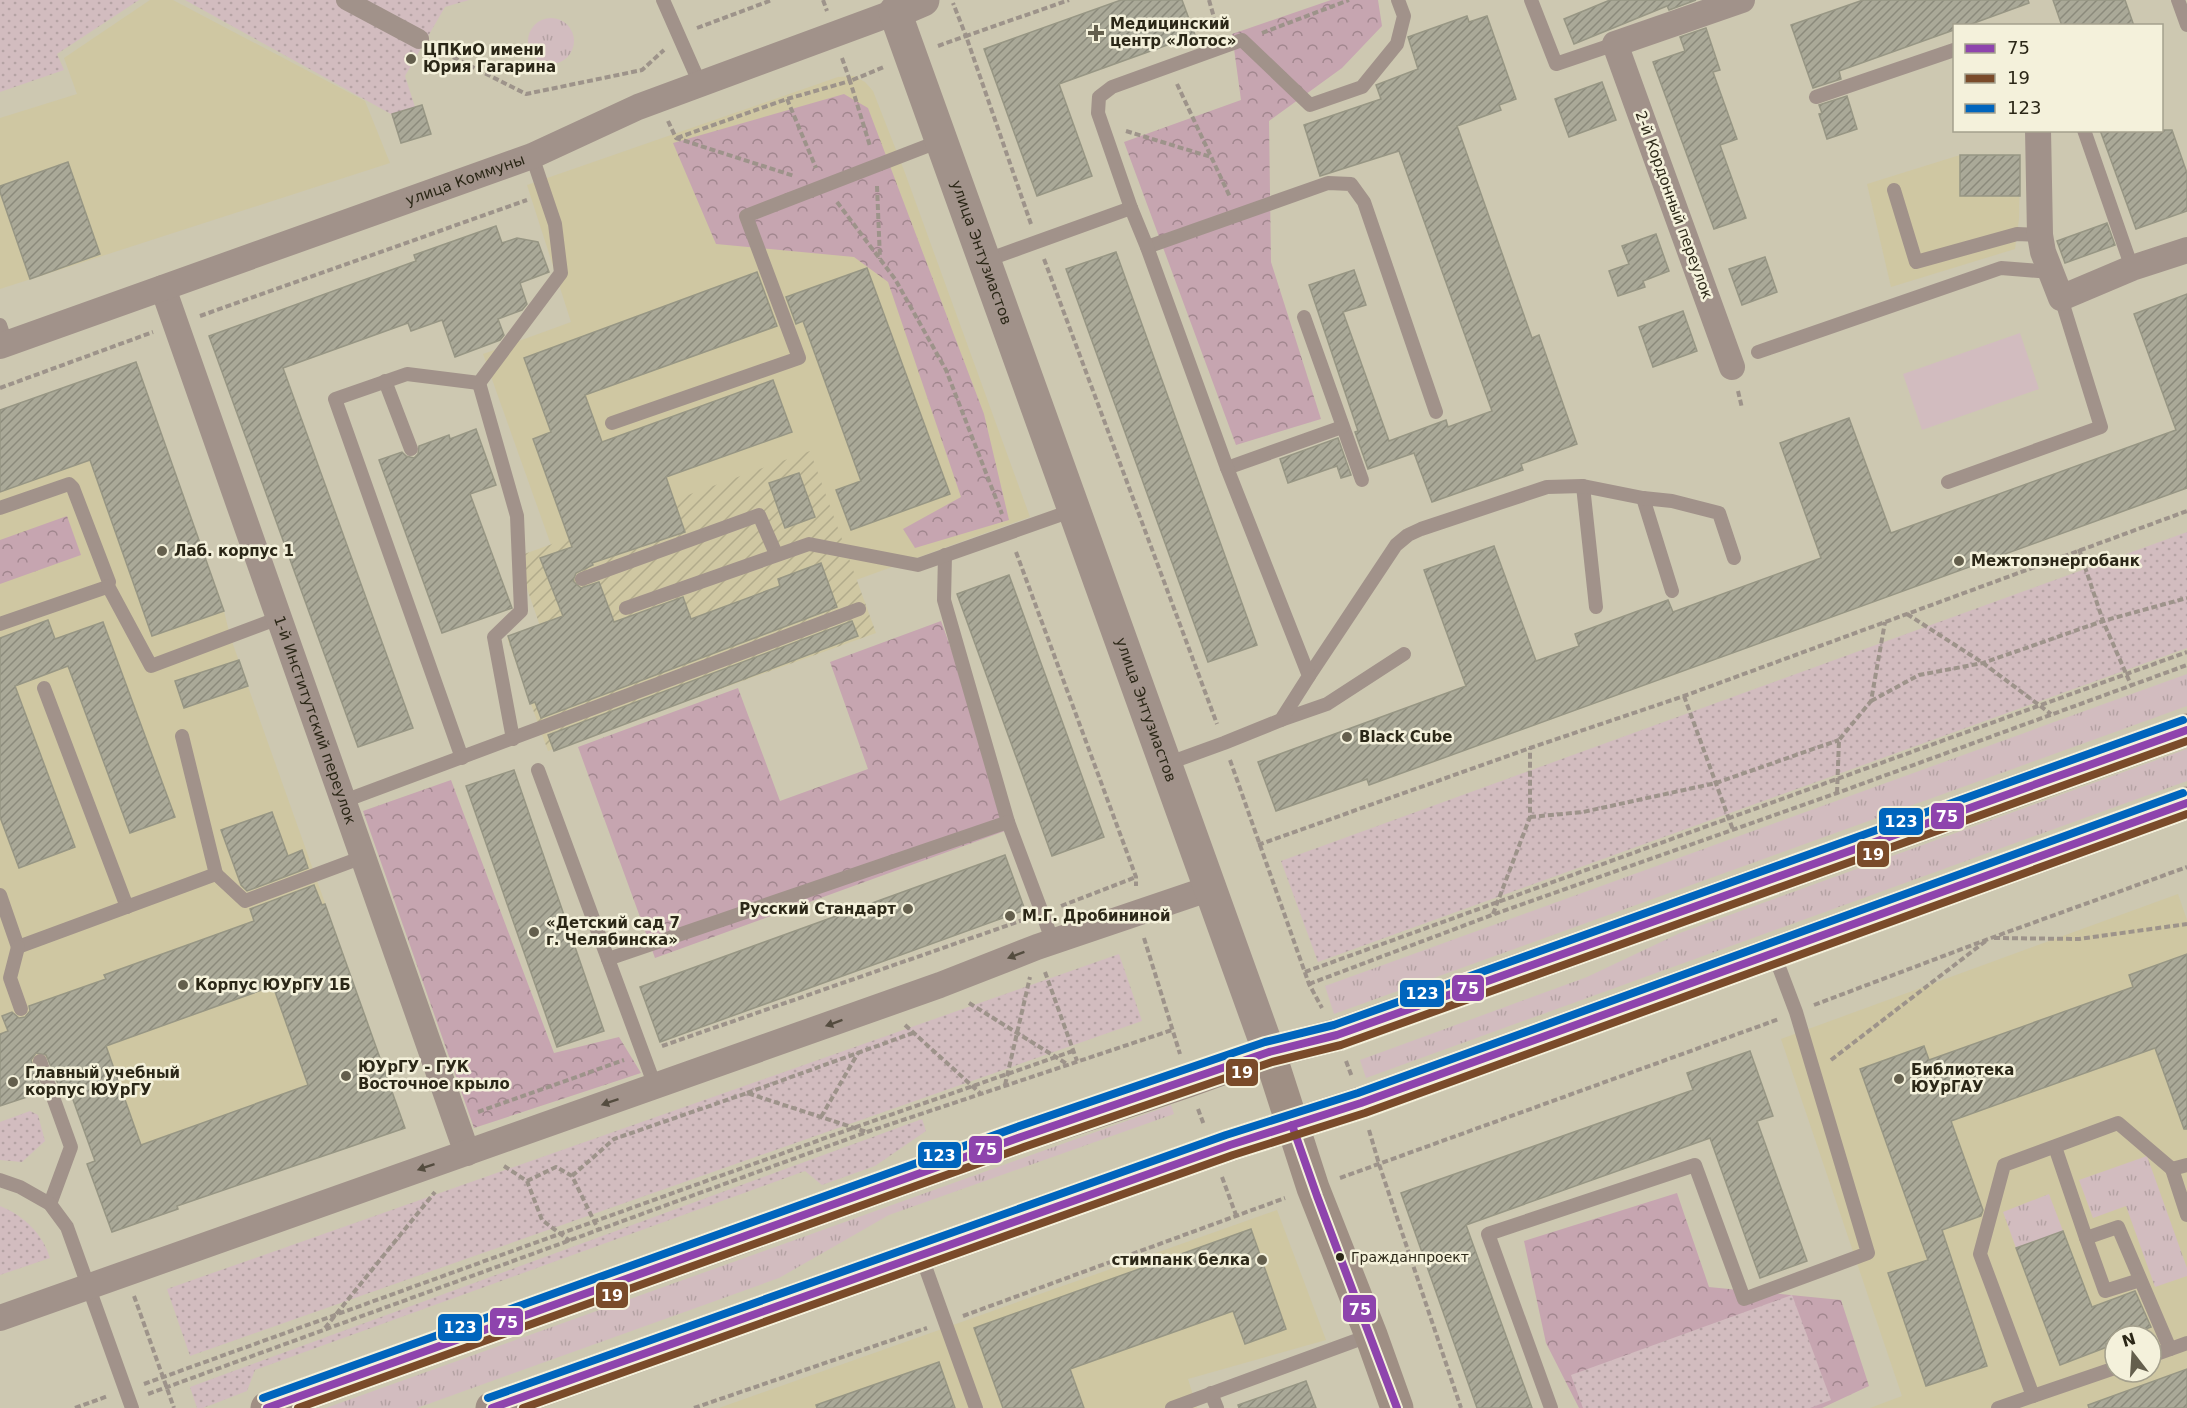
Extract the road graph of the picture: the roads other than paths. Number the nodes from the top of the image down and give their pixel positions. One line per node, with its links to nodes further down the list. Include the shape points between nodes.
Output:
1 (346, 0): 9 (street)
2 (663, 0): 12 (lane)
3 (1398, 0): 19 (lane, via 1404,16 1397,44 1362,87 1310,105 1242,40 1112,87 1099,97 1098,113)
4 (1531, 0): 10 (lane, via 1556,64)
5 (1742, 0): 10 (street)
6 (2178, 0): 8 (lane)
7 (909, 6): 12 (street, улица Коммуны); 16 (street, улица Энтузиастов)
8 (2187, 25)
9 (427, 44)
10 (1615, 44): 31 (street, 2-й Кордонный переулок)
11 (1953, 50): 13 (lane)
12 (700, 84): 17 (street, улица Коммуны, via 638,107)
13 (1816, 97)
14 (2038, 132): 20 (street)
15 (2085, 132): 24 (lane)
16 (940, 141): 23 (street, улица Энтузиастов); 35 (lane, via 746,216 799,358)
17 (532, 156): 26 (street, улица Коммуны); 33 (lane, via 555,224 561,273)
18 (1894, 190): 20 (lane, via 1916,262 2017,234)
19 (1131, 208): 21 (lane); 23 (lane)
20 (2040, 235): 25 (street)
21 (1147, 247): 34 (lane, via 1328,183 1351,184 1364,202); 38 (lane)
22 (2187, 250): 24 (street)
23 (984, 261): 44 (street, улица Энтузиастов)
24 (2132, 268): 27 (street)
25 (2051, 272): 27 (street); 30 (lane, via 2001,268)
26 (163, 288): 29 (street, улица Коммуны); 54 (street, 1-й Институтский переулок)
27 (2061, 298): 40 (lane, via 2101,427)
28 (1304, 317): 36 (lane)
29 (2, 338)
30 (1758, 352)
31 (1732, 367)
32 (385, 381): 33 (lane, via 407,374); 37 (lane); 63 (lane, via 335,399)
33 (479, 383): 62 (lane, via 517,516 521,611 494,637)
34 (1436, 412)
35 (612, 423)
36 (1342, 427): 38 (lane); 39 (lane)
37 (411, 449)
38 (1227, 468): 57 (lane)
39 (1362, 480)
40 (1948, 482)
41 (1583, 486): 42 (lane); 51 (lane); 57 (lane, via 1547,487 1408,535 1396,545)
42 (1643, 498): 47 (lane, via 1719,513); 50 (lane)
43 (0, 508): 49 (lane, via 69,483)
44 (1074, 510): 46 (lane); 64 (street, улица Энтузиастов)
45 (776, 554): 46 (lane, via 809,544 918,565); 48 (lane, via 759,515); 52 (lane)
46 (945, 555): 68 (lane, via 944,600)
47 (1734, 558)
48 (582, 579)
49 (108, 586): 54 (lane, via 151,666); 55 (lane)
50 (1672, 591)
51 (1596, 607)
52 (626, 608)
53 (859, 609): 62 (lane)
54 (279, 618): 66 (street, 1-й Институтский переулок)
55 (0, 624)
56 (1404, 654): 59 (lane, via 1327,704)
57 (1309, 676): 59 (lane)
58 (44, 688): 73 (lane)
59 (1281, 720): 64 (lane)
60 (2187, 730): 79 (main road, via 1337,1035)
61 (182, 736): 70 (lane)
62 (513, 739): 63 (lane)
63 (462, 758): 66 (lane)
64 (1166, 764): 71 (street, улица Энтузиастов)
65 (538, 770): 77 (lane)
66 (344, 801): 69 (street, 1-й Институтский переулок)
67 (2187, 803): 76 (main road)
68 (1008, 822): 74 (lane, via 1042,913); 77 (lane)
69 (363, 856): 70 (lane, via 245,901); 84 (street, 1-й Институтский переулок, via 456,1120)
70 (216, 874): 73 (lane)
71 (1211, 888): 74 (street); 79 (street, улица Энтузиастов)
72 (0, 895): 75 (lane)
73 (126, 907): 75 (lane)
74 (1045, 944): 81 (street, one-way to 81)
75 (18, 947): 78 (lane, via 10,978)
76 (1774, 954): 82 (main road); 109 (lane, via 1796,1012 1869,1253 1744,1299 1695,1165 1488,1234)
77 (608, 959): 81 (lane)
78 (21, 1009)
79 (1269, 1052): 82 (main road, улица Энтузиастов); 104 (main road)
80 (40, 1061): 88 (lane, via 71,1147)
81 (655, 1086): 84 (street, one-way to 84)
82 (1292, 1125): 91 (main road); 95 (main road, улица Энтузиастов)
83 (2055, 1147): 86 (lane, via 2118,1122); 90 (lane); 101 (lane, via 2004,1165 1980,1254)
84 (472, 1151): 93 (street, one-way to 93)
85 (2187, 1165): 86 (lane)
86 (2172, 1169): 89 (lane)
87 (0, 1180): 88 (lane)
88 (50, 1204): 93 (lane, via 67,1227)
89 (2187, 1215)
90 (2086, 1238): 92 (lane, via 2118,1227); 92 (lane, via 2105,1291)
91 (921, 1255): 103 (main road); 105 (lane)
92 (2140, 1280): 97 (lane)
93 (88, 1287): 94 (street); 102 (lane)
94 (0, 1318)
95 (1371, 1335): 100 (lane); 108 (main road, улица Энтузиастов)
96 (2187, 1343): 97 (lane)
97 (2169, 1349): 98 (lane)
98 (2163, 1351)
99 (2103, 1372): 101 (lane)
100 (1212, 1393): 106 (lane); 107 (lane)
101 (2032, 1396): 110 (lane)
102 (129, 1400)
103 (510, 1405)
104 (267, 1408)
105 (976, 1408)
106 (1172, 1408)
107 (1217, 1408)
108 (1397, 1408)
109 (1551, 1408)
110 (1998, 1408)

